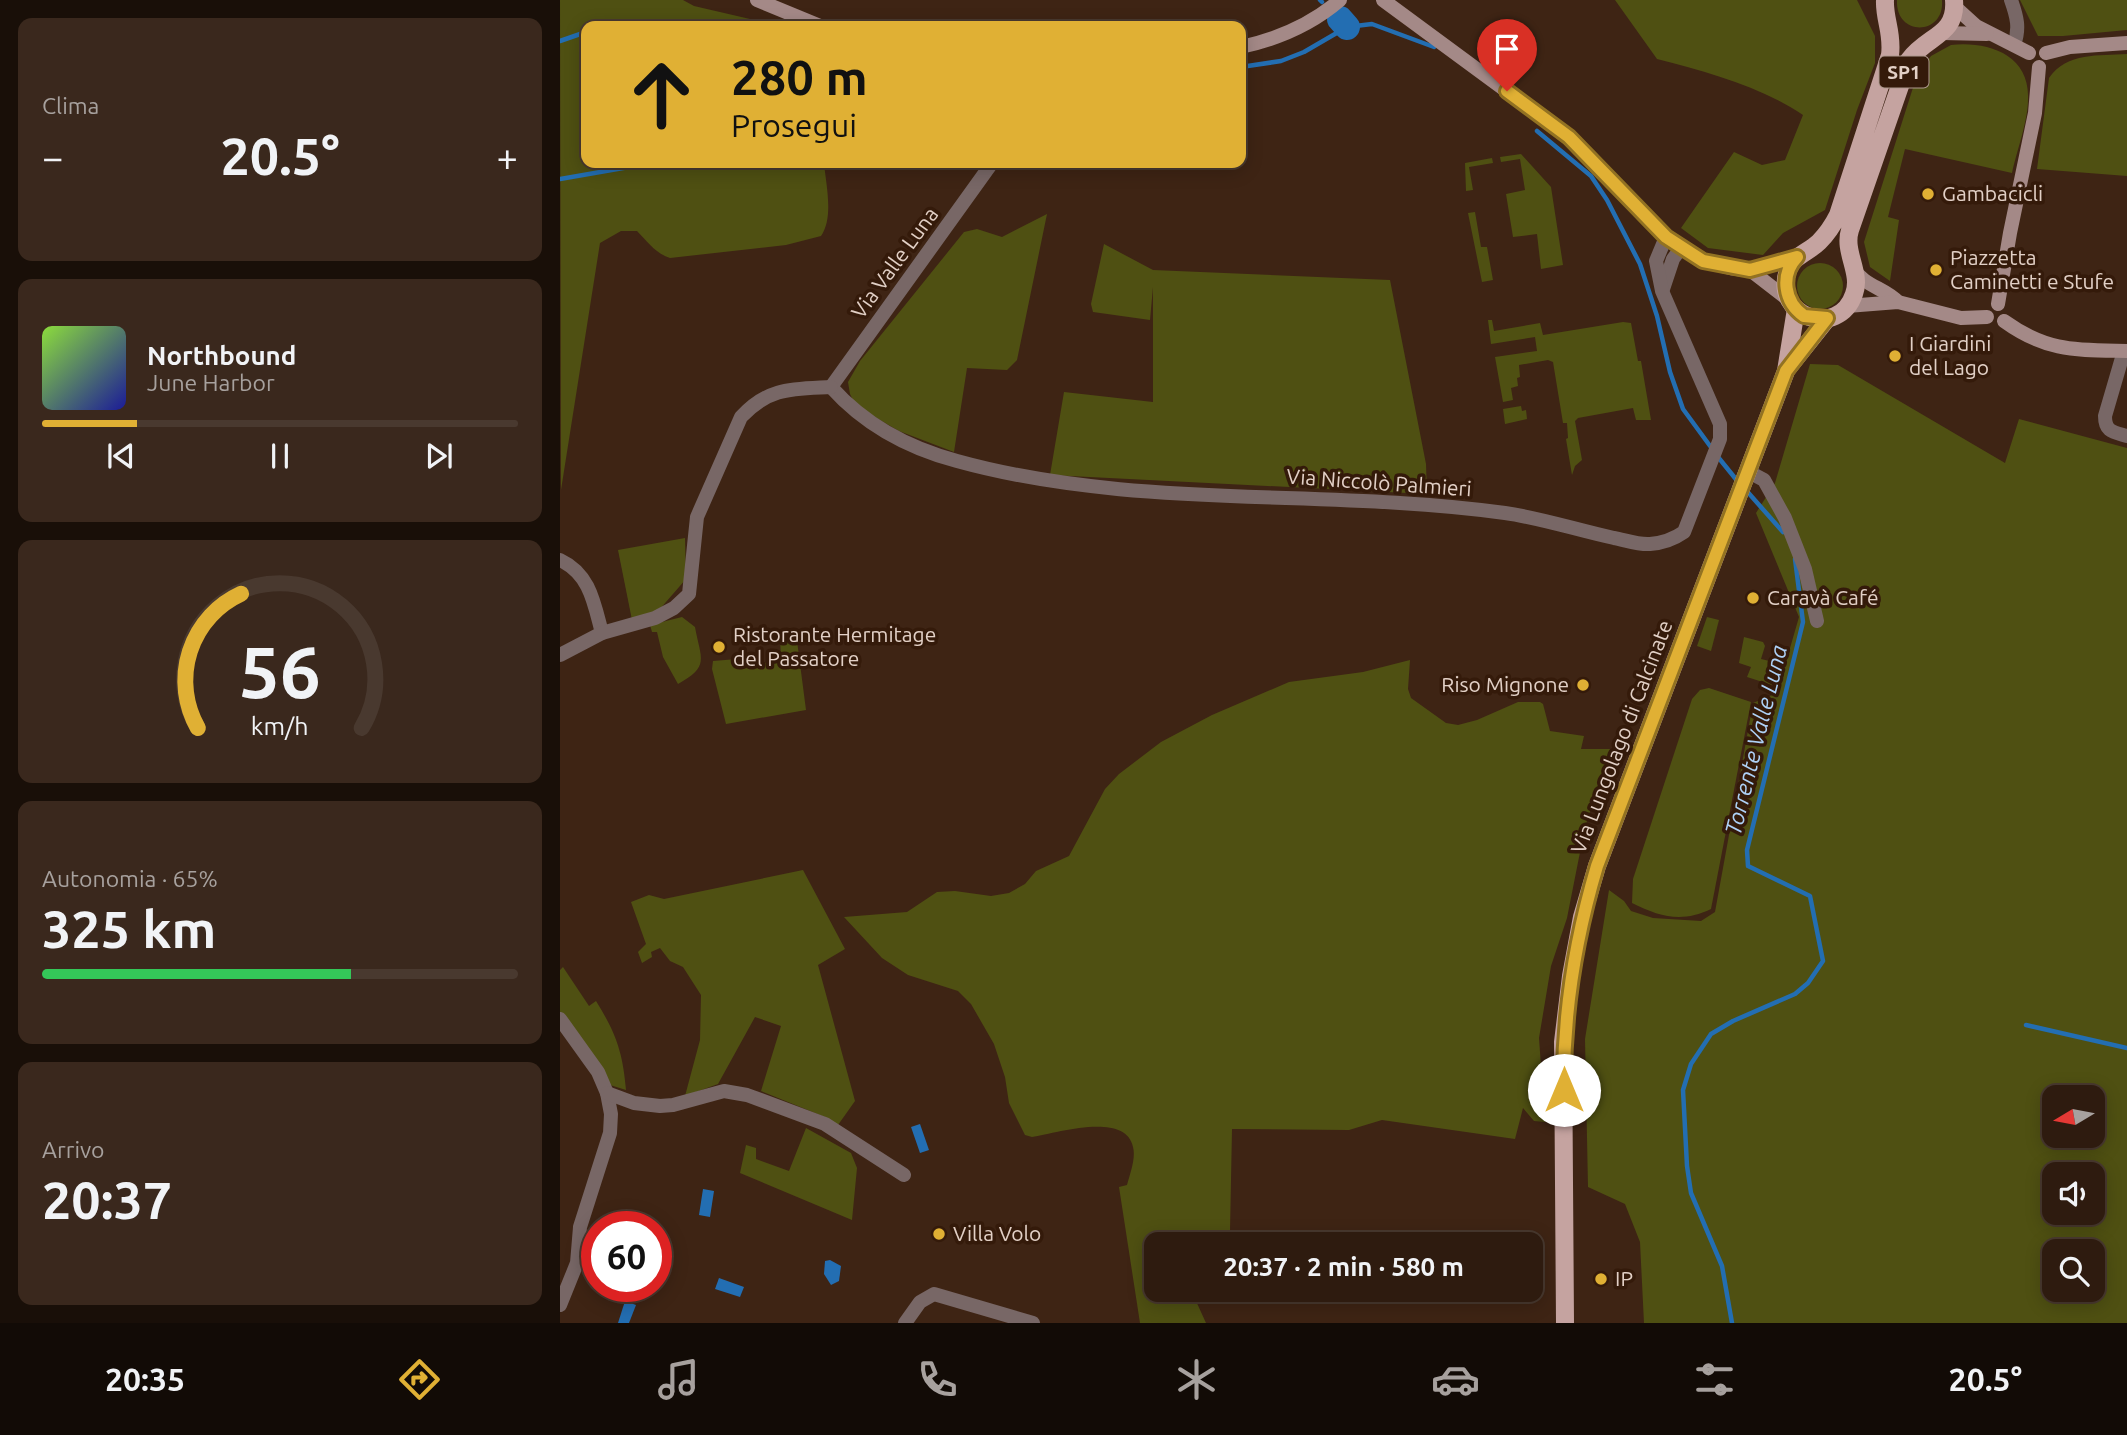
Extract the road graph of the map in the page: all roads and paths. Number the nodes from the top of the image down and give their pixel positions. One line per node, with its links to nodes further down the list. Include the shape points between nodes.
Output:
1 (758, 0): 7 (street)
2 (1340, 0): 12 (street, via 1290,33)
3 (1383, 0): 17 (street, via 1569,137)
4 (2011, 0): 11 (street, via 2019,32)
5 (1883, 2): 19 (main road, SP1, via 1891,35 1890,55 1838,215 1819,242)
6 (1954, 3): 8 (main road, SP1, via 1952,20); 9 (street, via 1963,16)
7 (808, 21)
8 (1943, 33): 9 (street); 20 (main road, SP1, via 1921,46 1905,70 1848,236)
9 (1989, 34): 11 (street)
10 (2127, 43): 14 (street)
11 (2014, 45): 13 (street)
12 (1246, 46)
13 (2029, 53): 14 (street, via 2040,48); 15 (street, via 2030,64)
14 (2046, 53): 15 (street, via 2047,61)
15 (2039, 67): 24 (street, via 2035,113)
16 (988, 168): 32 (street, Via Valle Luna)
17 (1666, 237): 18 (street); 22 (street, Via Niccolò Palmieri, via 1656,261)
18 (1681, 248): 21 (street, via 1703,261); 22 (street)
19 (1797, 257): 21 (street); 25 (main road, via 1787,275)
20 (1854, 269): 23 (street, via 1862,280); 26 (main road, SP1, via 1856,290)
21 (1750, 270): 25 (street)
22 (1662, 291): 32 (street, Via Niccolò Palmieri, via 1720,424 1720,439 1684,531 1648,545 1506,513 1113,490 1049,481 956,461 901,441 849,408)
23 (1898, 302): 26 (street); 27 (street, via 1961,318)
24 (1998, 304): 27 (street, via 1990,305); 29 (street, via 2007,312)
25 (1793, 305): 28 (main road, via 1804,316); 31 (main road)
26 (1847, 306): 28 (main road)
27 (1987, 317): 29 (street, via 1992,324)
28 (1827, 318): 31 (main road)
29 (2004, 321): 30 (street, via 2027,337 2052,346)
30 (2126, 351): 33 (street, via 2105,424 2110,432)
31 (1786, 371): 34 (main road, Via Lungolago di Calcinate)
32 (831, 387): 37 (street, via 775,392 752,405 727,443 697,517 689,594 655,618)
33 (2127, 436)
34 (1746, 472): 36 (street, via 1764,480 1786,518); 45 (main road, Via Lungolago di Calcinate, via 1597,866 1582,917 1563,1042)
35 (560, 560): 37 (street, via 571,565 589,588)
36 (1817, 621)
37 (602, 633): 38 (street)
38 (560, 655)
39 (560, 1019): 40 (street)
40 (607, 1093): 41 (street, via 660,1106 724,1091 747,1096 825,1125); 42 (street, via 610,1133 580,1227 577,1262)
41 (904, 1175)
42 (560, 1305)
43 (905, 1323): 44 (street, via 920,1302 934,1294)
44 (1033, 1323)
45 (1565, 1323)

